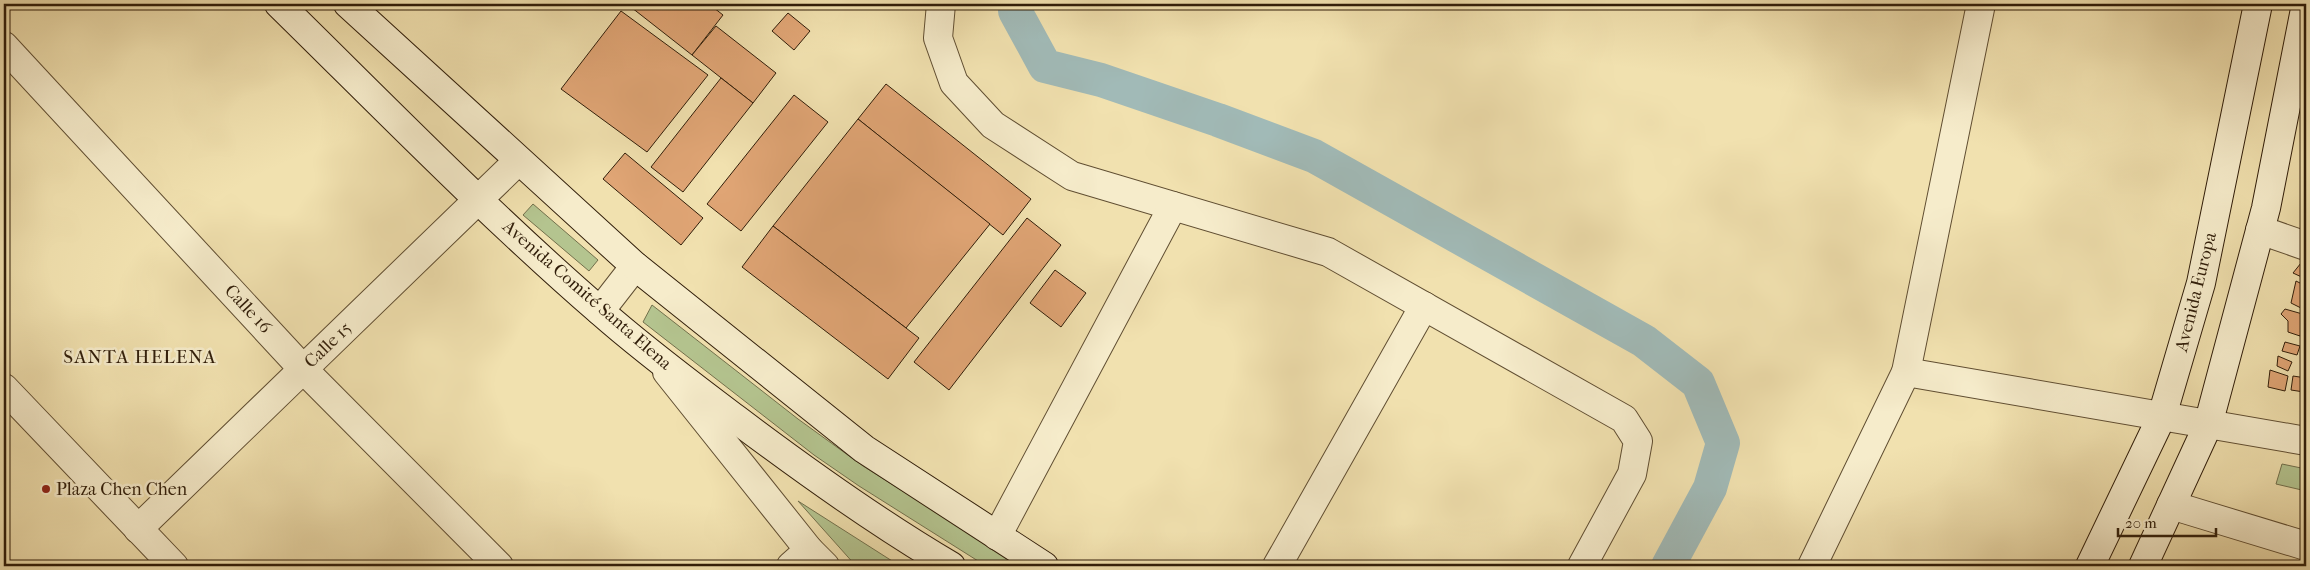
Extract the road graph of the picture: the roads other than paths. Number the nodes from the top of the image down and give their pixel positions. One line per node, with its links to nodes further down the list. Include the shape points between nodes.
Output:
1 (279, 4): 9 (street, Avenida Comité Santa Elena)
2 (348, 4): 8 (street)
3 (940, 4): 10 (street, via 938,38 954,83 993,125 1072,176)
4 (1982, 4): 18 (street)
5 (2258, 4): 20 (street, Avenida Europa, via 2201,283)
6 (2306, 4): 11 (street)
7 (4, 46): 17 (street, Calle 16)
8 (518, 161): 9 (street, Calle 15); 13 (street)
9 (479, 200): 15 (street, Avenida Comité Santa Elena); 17 (street, Calle 15)
10 (1173, 206): 14 (street, via 1328,252); 25 (street)
11 (2260, 230): 12 (street); 21 (street)
12 (2306, 246)
13 (635, 266): 15 (street); 25 (street, via 864,448)
14 (1424, 306): 32 (street); 33 (street, via 1624,419 1638,442 1632,474)
15 (600, 311): 16 (street, Avenida Comité Santa Elena)
16 (656, 358): 27 (street); 30 (street, Avenida Comité Santa Elena, via 788,458)
17 (303, 369): 24 (street, Calle 15); 29 (street, Calle 16)
18 (1906, 372): 20 (street); 34 (street)
19 (4, 388): 24 (street)
20 (2162, 416): 21 (street); 35 (street, Avenida Europa)
21 (2208, 424): 22 (street); 23 (street)
22 (2306, 440)
23 (2171, 505): 26 (street); 36 (street)
24 (138, 529): 28 (street)
25 (997, 536): 31 (street)
26 (2306, 546)
27 (808, 561)
28 (174, 566)
29 (499, 566)
30 (951, 566)
31 (1044, 566)
32 (1278, 566)
33 (1582, 566)
34 (1812, 566)
35 (2090, 566)
36 (2143, 566)

